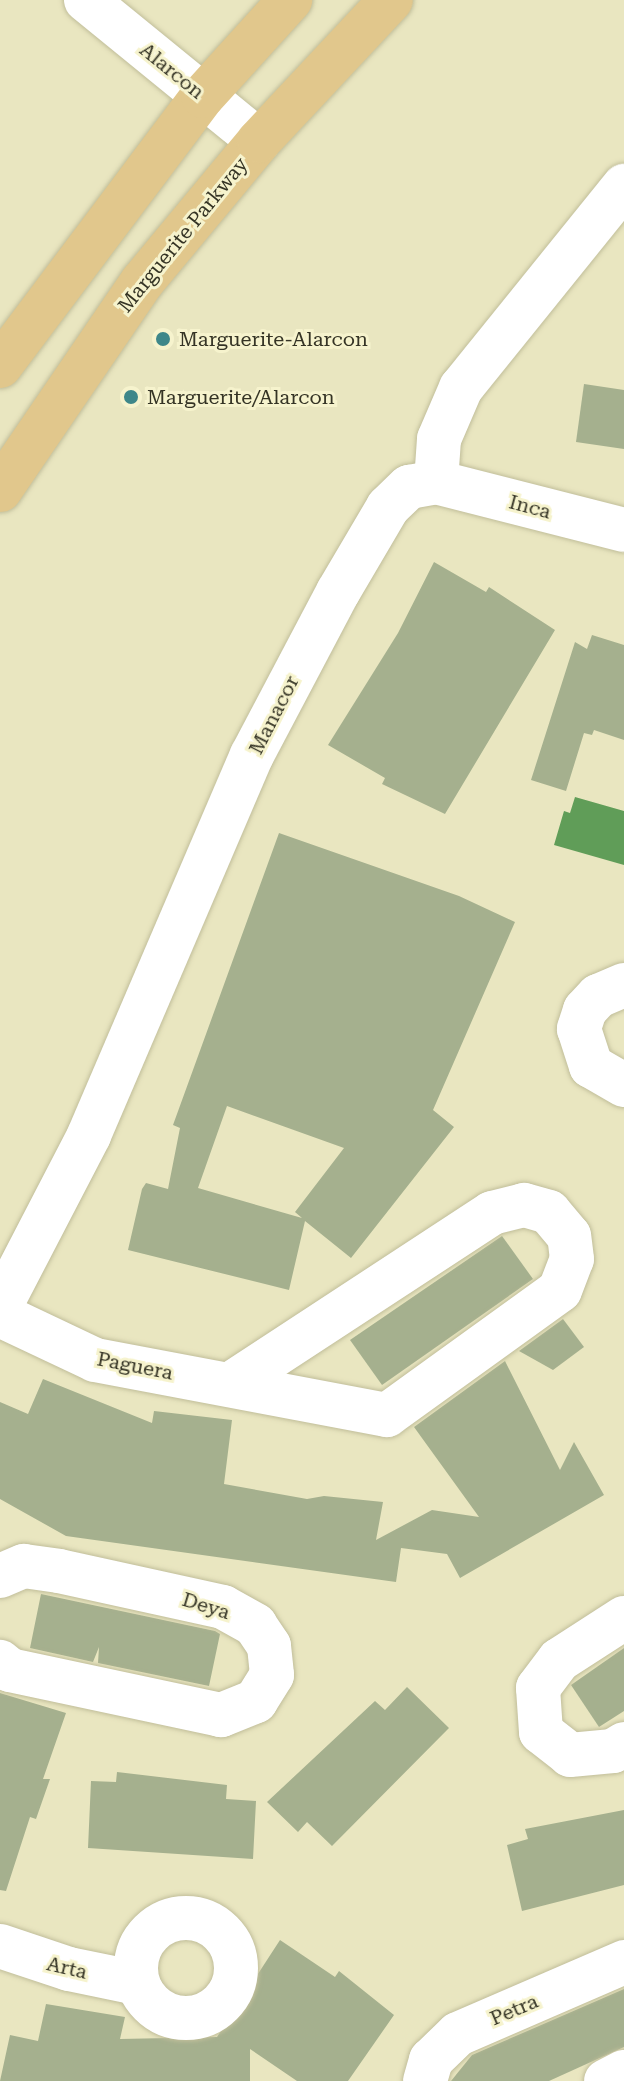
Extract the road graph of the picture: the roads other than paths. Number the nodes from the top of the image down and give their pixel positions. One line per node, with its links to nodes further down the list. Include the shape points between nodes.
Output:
1 (86, 0): 4 (street, Alarcon)
2 (290, 0): 4 (main road)
3 (391, 0): 5 (main road, Marguerite Parkway)
4 (203, 96): 5 (street, Alarcon); 7 (main road)
5 (259, 141): 9 (main road, Marguerite Parkway, via 142,282)
6 (624, 186): 8 (street, via 461,388 439,439)
7 (0, 366)
8 (436, 482): 10 (street, Inca); 13 (street, Manacor, via 409,487 388,507 331,605 252,755 89,1135)
9 (0, 490)
10 (624, 530)
11 (624, 985): 12 (street, via 598,996 585,1010 579,1029 591,1066)
12 (624, 1085)
13 (0, 1307)
14 (0, 1315): 15 (street, Paguera, via 95,1360)
15 (231, 1384): 15 (street, Paguera, via 387,1415 560,1290 572,1259 569,1236 549,1212 524,1205 492,1213)
16 (0, 1576): 18 (street, Deya, via 24,1566 223,1607 255,1625 269,1646 272,1675 256,1701 221,1715 10,1670)
17 (624, 1618): 19 (street, via 559,1660 538,1688 541,1732 570,1755 613,1751)
18 (0, 1662)
19 (624, 1744)
20 (0, 1946): 22 (street, Arta, via 69,1969)
21 (624, 1962): 24 (street, Petra, via 458,2034 431,2060)
22 (137, 1983)
23 (624, 2072): 25 (street)
24 (425, 2081)
25 (606, 2081)

